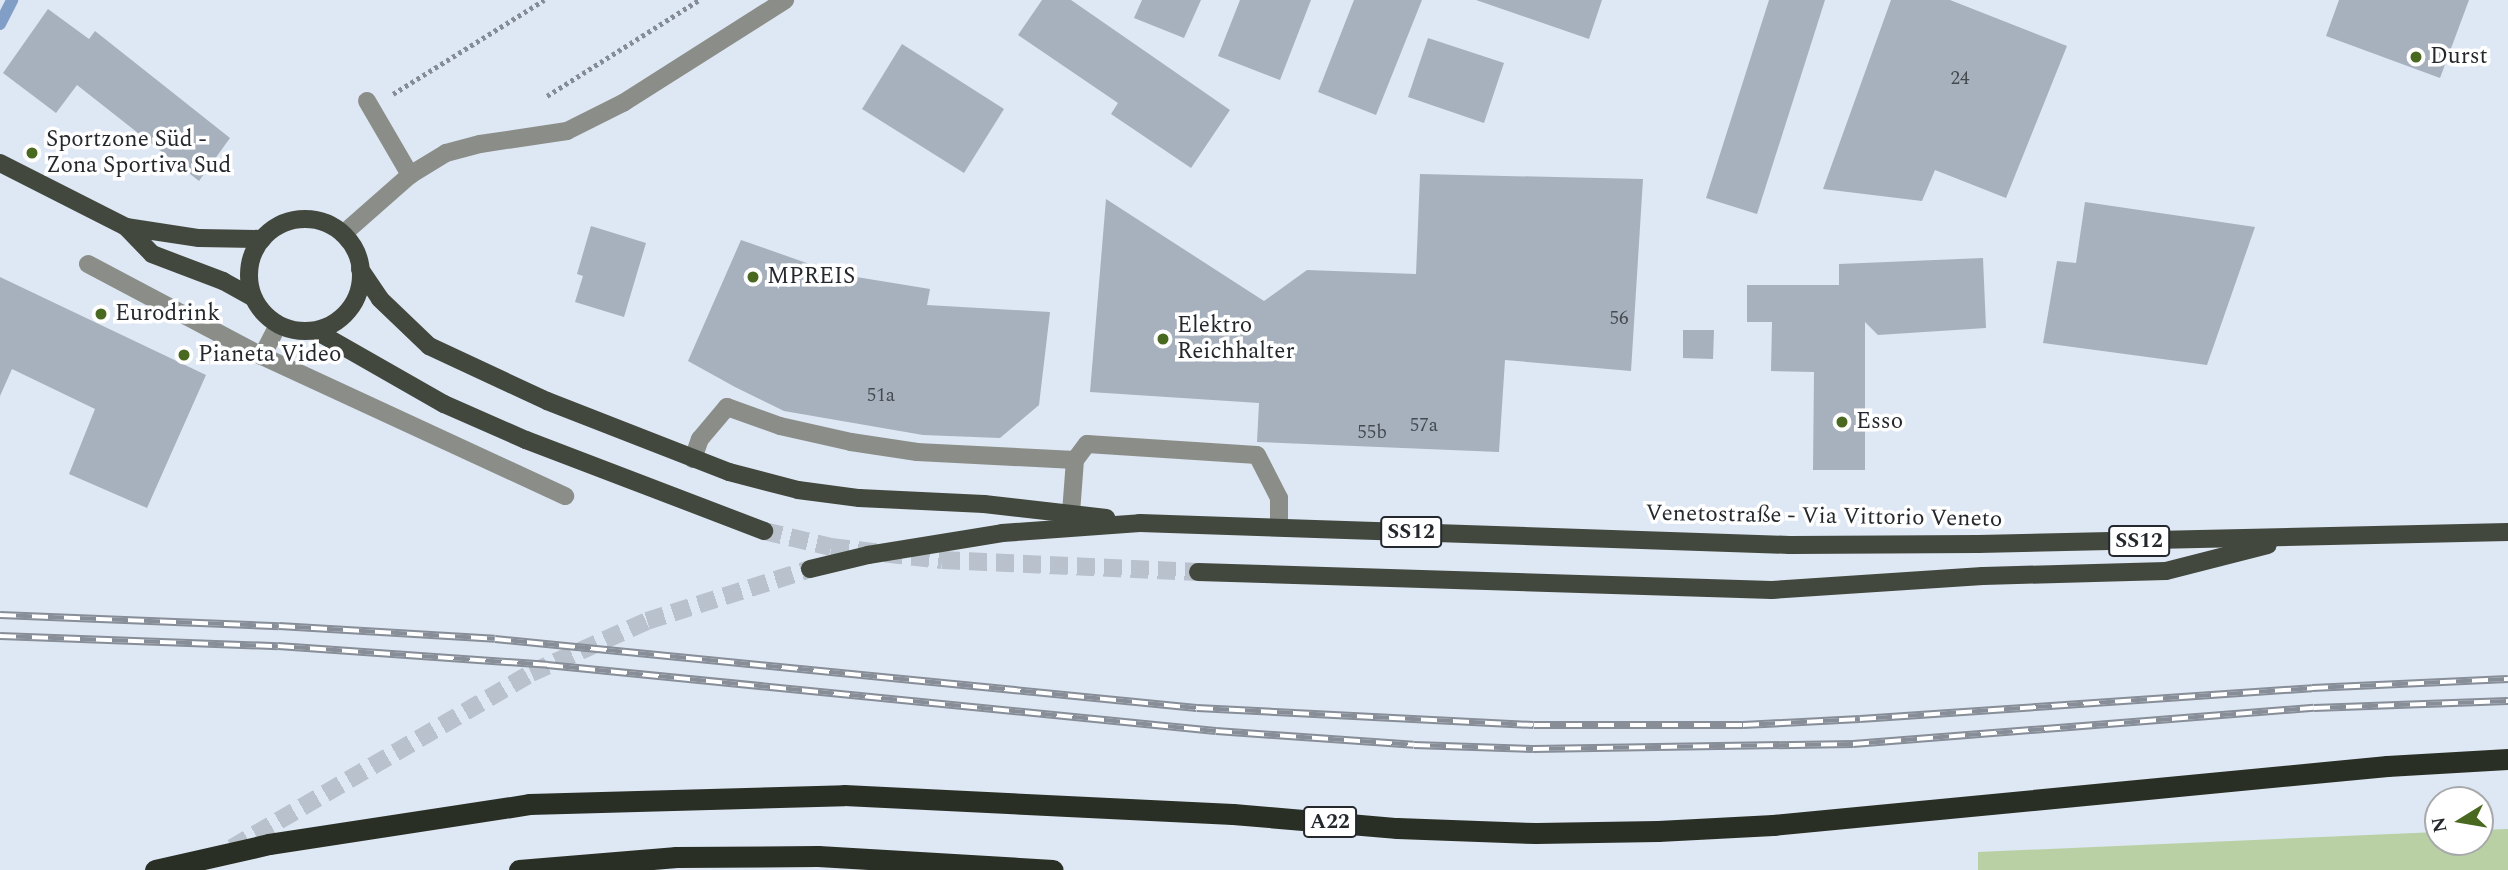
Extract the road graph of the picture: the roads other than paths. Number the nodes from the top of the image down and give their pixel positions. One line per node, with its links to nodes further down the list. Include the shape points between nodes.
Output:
1 (785, 0): 4 (street, via 623,103 568,131 446,153)
2 (369, 104): 4 (street)
3 (0, 163): 5 (main road)
4 (410, 175): 6 (street)
5 (126, 227): 7 (main road, via 199,238); 10 (main road, via 152,254)
6 (343, 234): 7 (main road, via 311,219 292,220); 9 (main road, via 355,250)
7 (262, 239): 10 (main road, via 252,257 249,278)
8 (88, 264): 13 (street)
9 (360, 269): 12 (main road, via 355,301 332,325); 14 (main road, via 380,299 429,346 547,401)
10 (254, 298): 11 (main road)
11 (278, 325): 12 (main road); 13 (street)
12 (316, 331): 20 (main road, via 443,404)
13 (262, 356): 16 (street)
14 (693, 459): 15 (street, via 700,439 727,407 780,426 851,442 917,452); 17 (main road, via 798,490)
15 (1075, 460): 17 (street); 19 (street, via 1087,444 1257,455 1279,498)
16 (565, 496)
17 (1071, 513): 18 (main road)
18 (1140, 523): 19 (main road, Venetostraße - Via Vittorio Veneto / SS12); 23 (main road, SS12, via 1002,533)
19 (1279, 527): 22 (main road, Venetostraße - Via Vittorio Veneto / SS12, via 1790,545)
20 (764, 531)
21 (2508, 532): 22 (main road, Venetostraße - Via Vittorio Veneto / SS12)
22 (2299, 537): 24 (main road, via 2166,572 1983,576 1772,590)
23 (810, 569)
24 (1198, 572)
25 (2508, 759): 26 (highway, A22, via 2387,766 1773,825 1645,831 1397,828 1233,814 844,795 528,804 270,844)
26 (155, 870)
27 (519, 870): 28 (highway, via 676,857 805,856)
28 (1053, 870)

